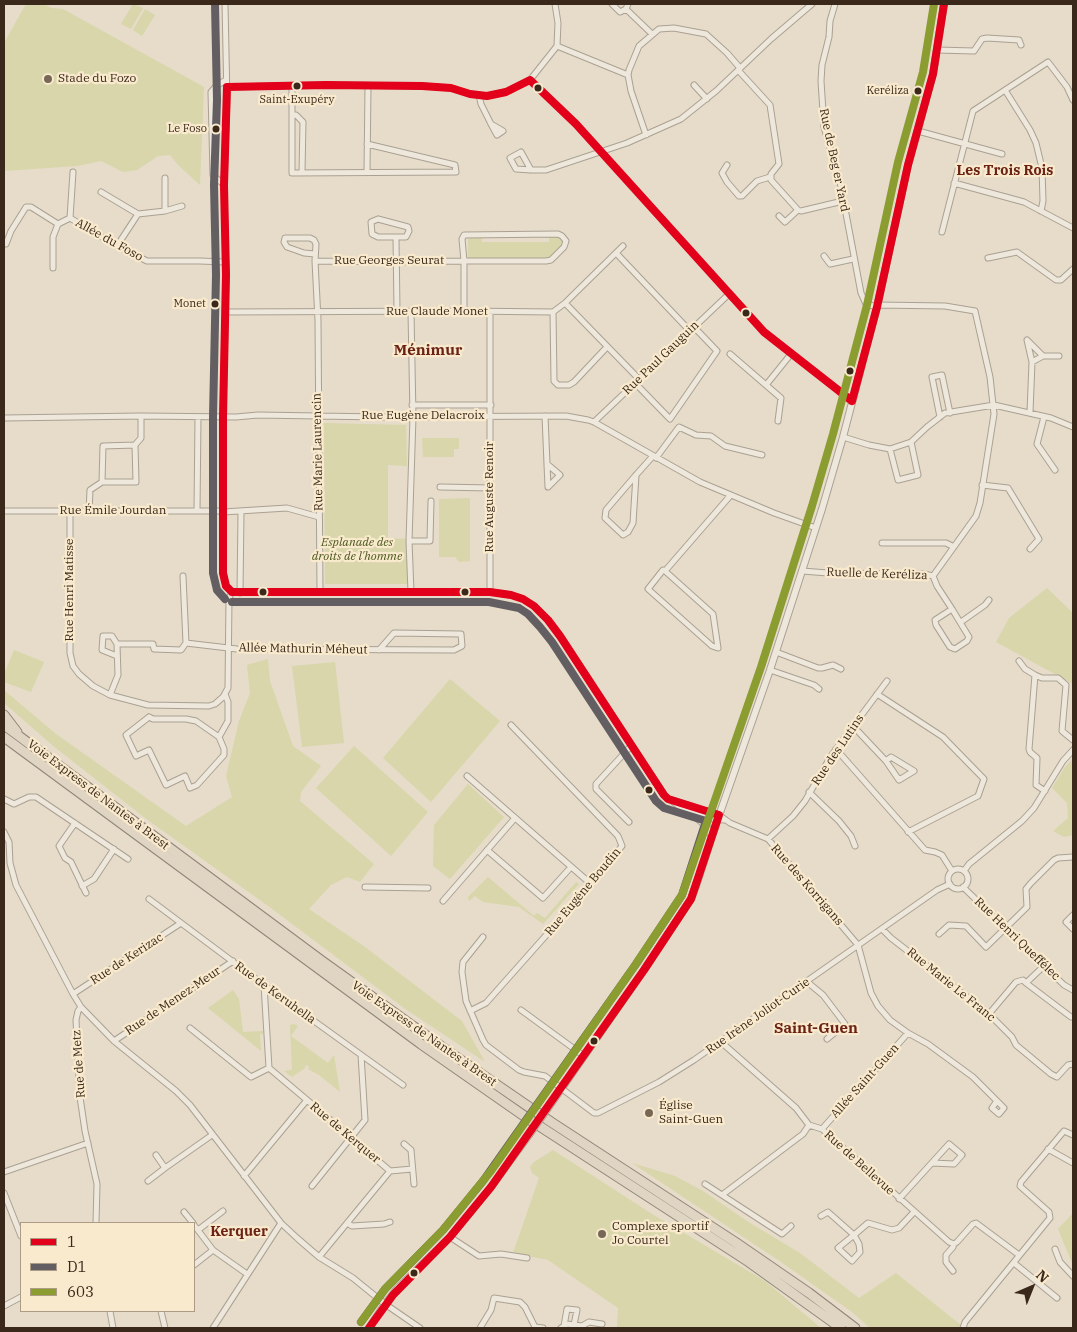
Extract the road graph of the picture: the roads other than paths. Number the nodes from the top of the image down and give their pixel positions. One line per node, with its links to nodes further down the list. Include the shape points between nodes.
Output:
1 (225, 4): 14 (street)
2 (555, 4): 10 (street)
3 (612, 4): 7 (street, via 620,12)
4 (812, 4): 12 (street)
5 (835, 4): 42 (street, Rue de Beg er Yard, via 822,65 821,90 824,127)
6 (944, 4): 11 (street)
7 (627, 6): 8 (street)
8 (652, 34): 12 (street, via 665,27 706,34); 13 (street, via 634,54)
9 (1021, 45): 11 (street, via 1019,40 987,38 982,39 974,51)
10 (557, 46): 13 (street); 15 (street)
11 (937, 50): 26 (street)
12 (739, 69): 22 (street); 37 (street, via 770,105 779,164)
13 (628, 75): 27 (street)
14 (226, 80): 19 (street); 40 (street, via 212,92 213,175)
15 (530, 80): 21 (street, via 506,92); 30 (street)
16 (694, 85): 22 (street)
17 (292, 86): 18 (street); 19 (street); 24 (street)
18 (368, 86): 21 (street, via 450,88); 28 (street)
19 (227, 87): 40 (street)
20 (1005, 90): 23 (street, via 1048,62); 29 (street, via 973,111); 46 (street, via 1036,143 1042,168)
21 (479, 96): 25 (street)
22 (706, 99): 27 (street, via 681,119)
23 (1073, 100)
24 (292, 115): 35 (street, via 303,122); 35 (street, via 292,173)
25 (491, 124)
26 (918, 131): 29 (street); 70 (street)
27 (646, 135): 30 (street)
28 (367, 144): 36 (street); 36 (street, via 455,165 456,172)
29 (964, 144): 31 (street); 39 (street)
30 (601, 151): 33 (street, via 546,170); 68 (street)
31 (1002, 154)
32 (727, 165): 37 (street, via 722,173 739,196 757,181)
33 (530, 170)
34 (73, 172): 49 (street, Allée du Foso)
35 (302, 172): 36 (street)
36 (367, 172)
37 (770, 177): 44 (street)
38 (165, 178): 45 (street)
39 (954, 183): 46 (street, via 1024,202); 52 (street)
40 (224, 185): 64 (street)
41 (100, 192): 47 (street)
42 (843, 201): 44 (street); 61 (street, Rue de Beg er Yard)
43 (182, 206): 45 (street)
44 (798, 210): 48 (street, via 785,222)
45 (165, 211): 47 (street)
46 (1041, 211): 51 (street)
47 (138, 214): 55 (street)
48 (779, 216)
49 (70, 218): 50 (street); 55 (street, Allée du Foso)
50 (58, 224): 54 (street, via 26,207); 66 (street, via 53,237)
51 (1073, 228)
52 (942, 232)
53 (396, 238): 53 (street, via 406,237 408,227 378,219 371,222 372,234); 65 (street)
54 (6, 244)
55 (117, 246): 64 (street, Allée du Foso, via 147,261)
56 (624, 246): 58 (street)
57 (315, 254): 57 (street, via 287,247 285,238 296,236 314,240); 62 (street, Rue Marie Laurencin)
58 (617, 254): 69 (street); 78 (street)
59 (824, 256): 61 (street, via 830,264)
60 (988, 258): 67 (street, via 1018,252 1056,280 1061,280)
61 (853, 259): 70 (street, Rue de Beg er Yard, via 863,299 869,306)
62 (315, 261): 65 (street, Rue Georges Seurat); 74 (street, Rue Marie Laurencin)
63 (464, 261): 63 (street, via 546,261 551,260 566,241 558,234 464,236); 65 (street, Rue Georges Seurat); 72 (street)
64 (225, 262): 73 (street)
65 (396, 262): 71 (street)
66 (53, 268)
67 (1073, 269)
68 (729, 294): 78 (street, Rue Paul Gauguin); 81 (street, via 764,332)
69 (565, 303): 77 (street); 79 (street)
70 (878, 306): 87 (street); 90 (street, Ruelle de Keréliza, via 946,306 975,311)
71 (396, 311): 74 (street, Rue Claude Monet); 75 (street, Rue Claude Monet)
72 (464, 311): 75 (street, Rue Claude Monet); 76 (street, Rue Claude Monet)
73 (224, 312): 74 (street, Rue Claude Monet); 98 (street)
74 (317, 312): 93 (street, Rue Marie Laurencin)
75 (411, 312): 88 (street)
76 (490, 312): 77 (street, Rue Claude Monet); 89 (street, Rue Auguste Renoir)
77 (553, 312): 79 (street, via 554,381 558,385 574,382)
78 (691, 328): 85 (street, Rue Paul Gauguin); 85 (street, via 717,351 670,419)
79 (607, 347): 85 (street)
80 (730, 354): 86 (street)
81 (791, 354): 86 (street); 87 (street)
82 (1043, 356): 83 (street); 84 (street); 84 (street, via 1027,340)
83 (1059, 356)
84 (1032, 362): 92 (street)
85 (637, 381): 104 (street, Rue Paul Gauguin)
86 (766, 385): 103 (street, via 782,398)
87 (852, 401): 106 (street)
88 (412, 405): 89 (street); 99 (street)
89 (490, 405): 95 (street, Rue Auguste Renoir)
90 (994, 405): 91 (street); 92 (street); 116 (street, Ruelle de Keréliza)
91 (950, 412): 100 (street); 100 (street, via 942,375 932,377)
92 (1030, 412): 101 (street)
93 (318, 415): 98 (street, Rue Eugène Delacroix); 99 (street, Rue Eugène Delacroix); 127 (street, Rue Marie Laurencin)
94 (140, 416): 97 (street, Rue Eugène Delacroix); 102 (street, Rue Eugène Delacroix); 108 (street, via 141,438)
95 (490, 416): 96 (street, Rue Eugène Delacroix); 99 (street, Rue Eugène Delacroix); 118 (street, Rue Auguste Renoir)
96 (545, 416): 104 (street, Rue Eugène Delacroix, via 566,416); 112 (street)
97 (198, 417): 98 (street, Rue Eugène Delacroix); 122 (street)
98 (223, 417): 125 (street)
99 (413, 417): 129 (street)
100 (940, 417): 107 (street)
101 (1044, 417): 105 (street); 113 (street, via 1037,444)
102 (4, 418)
103 (778, 421)
104 (594, 422): 111 (street, Rue Eugène Delacroix)
105 (1073, 427)
106 (843, 437): 109 (street); 128 (street)
107 (912, 442): 109 (street); 109 (street, via 918,475 898,480)
108 (135, 445): 115 (street, via 103,446); 115 (street, via 136,482)
109 (890, 449)
110 (762, 455): 111 (street, via 725,446 711,436 696,435 679,427)
111 (655, 457): 114 (street); 119 (street, Rue Eugène Delacroix)
112 (547, 464)
113 (1055, 470)
114 (636, 475): 114 (street, via 606,510 605,518 623,535 633,523)
115 (102, 482): 124 (street, via 90,490)
116 (982, 485): 131 (street, Ruelle de Keréliza, via 976,516); 132 (street, via 1008,488 1039,539)
117 (440, 487): 118 (street)
118 (491, 488): 140 (street, Rue Auguste Renoir)
119 (730, 496): 128 (street, Rue Eugène Delacroix); 134 (street)
120 (431, 501): 129 (street, via 430,541)
121 (4, 511): 123 (street, Rue Émile Jourdan)
122 (197, 511): 124 (street, Rue Émile Jourdan); 125 (street, Rue Émile Jourdan)
123 (70, 512): 124 (street, Rue Émile Jourdan); 159 (street, Rue Henri Matisse, via 70,653 74,666 85,681)
124 (89, 512)
125 (223, 512): 126 (street, Rue Émile Jourdan); 137 (street, via 223,573 226,586)
126 (241, 512): 127 (street, Rue Émile Jourdan, via 287,508); 141 (street)
127 (319, 518): 138 (street, Rue Marie Laurencin)
128 (816, 528): 133 (street)
129 (410, 541): 139 (street)
130 (882, 543): 131 (street, via 946,543)
131 (954, 547): 136 (street, Ruelle de Keréliza)
132 (1030, 549)
133 (802, 570): 136 (street, Ruelle de Keréliza); 149 (street)
134 (665, 572): 134 (street, via 713,614 718,648 648,589)
135 (183, 576): 145 (street)
136 (933, 576): 143 (street)
137 (232, 592): 141 (street); 147 (street)
138 (320, 592): 139 (street); 141 (street)
139 (411, 592): 140 (street)
140 (490, 592): 171 (street, via 523,599 548,620)
141 (240, 593)
142 (989, 600): 144 (street)
143 (952, 609): 144 (street); 144 (street, via 935,620 950,647 955,649 969,637)
144 (961, 622)
145 (186, 643): 146 (street, via 181,650 154,649 153,644); 147 (street, Allée Mathurin Méheut)
146 (117, 644): 150 (street); 150 (street, via 112,636 102,636 102,650)
147 (227, 647): 148 (street, Allée Mathurin Méheut); 157 (street, via 228,688)
148 (379, 650): 148 (street, Allée Mathurin Méheut, via 454,650 462,646 461,634 394,633)
149 (776, 652): 152 (street, via 818,668 833,665); 153 (street)
150 (117, 656): 159 (street, via 118,675)
151 (1019, 661): 154 (street)
152 (841, 669)
153 (770, 670): 156 (street); 183 (street)
154 (1035, 675): 169 (street, via 1058,678 1066,685 1062,731); 177 (street, via 1029,749 1037,758 1036,785)
155 (887, 681): 158 (street, Rue des Lutins)
156 (819, 689)
157 (225, 694): 160 (street, Rue Henri Matisse, via 220,701 209,706); 167 (street, via 228,721)
158 (877, 694): 165 (street, Rue des Lutins); 187 (street, via 943,737 984,779 978,796)
159 (110, 695): 160 (street, Rue Henri Matisse)
160 (148, 705): 162 (street)
161 (4, 715): 168 (highway)
162 (149, 717): 167 (street, via 159,720 193,719); 167 (street, via 126,735 136,756 149,750 166,785 185,776 190,788 197,785 224,755)
163 (4, 725): 168 (highway, Voie Express de Nantes à Brest)
164 (511, 725): 198 (street, Rue Eugéne Boudin, via 621,841 620,849)
165 (853, 726): 173 (street, Rue des Lutins); 175 (street)
166 (4, 737): 172 (highway, Voie Express de Nantes à Brest)
167 (219, 737)
168 (21, 738): 306 (highway, Voie Express de Nantes à Brest, via 449,1052 749,1251)
169 (1073, 740)
170 (4, 743): 172 (highway)
171 (631, 746): 180 (street); 184 (street, via 596,784 596,789)
172 (18, 747): 305 (highway, Voie Express de Nantes à Brest, via 421,1044 749,1262)
173 (836, 749): 178 (street, Rue des Lutins); 187 (street)
174 (1073, 750): 177 (street)
175 (886, 761): 175 (street, via 899,780 914,772 891,757)
176 (467, 776): 182 (street)
177 (1045, 791): 197 (street, via 1022,821)
178 (809, 792): 189 (street, Rue des Lutins, via 793,816); 190 (street, via 839,821)
179 (4, 799): 185 (street, via 14,804 36,797)
180 (668, 799): 181 (street); 183 (street)
181 (688, 810): 183 (street); 188 (street)
182 (515, 818): 192 (street); 195 (street)
183 (720, 818): 188 (street); 189 (street, Rue des Korrigans)
184 (629, 822)
185 (74, 823): 191 (street); 200 (street, via 59,846)
186 (4, 832): 221 (street, via 9,842 16,885)
187 (908, 832): 196 (street, via 925,850 942,855)
188 (712, 836): 233 (street, via 691,899)
189 (768, 839): 214 (street, Rue des Korrigans)
190 (855, 846)
191 (114, 849): 194 (street); 200 (street, via 94,880)
192 (487, 850): 195 (street, via 543,898); 206 (street)
193 (1073, 857): 209 (street, via 1054,860 1031,883 1026,889 1027,907)
194 (128, 858)
195 (571, 867): 198 (street)
196 (952, 871): 197 (street); 199 (street, via 948,878)
197 (964, 871): 202 (street, via 968,879)
198 (591, 884): 224 (street, Rue Eugéne Boudin, via 486,1003)
199 (950, 884): 202 (street); 210 (street, Rue Irène Joliot-Curie, via 936,890)
200 (82, 886): 204 (street)
201 (365, 887): 203 (street)
202 (964, 887): 209 (street, Rue Henri Queffélec)
203 (428, 888)
204 (86, 893)
205 (149, 899): 208 (street, Rue de Keruhella)
206 (443, 901)
207 (1073, 915): 211 (street, via 1066,922)
208 (181, 923): 215 (street, Rue de Keruhella); 221 (street, Rue de Kerizac)
209 (1006, 927): 212 (street, via 986,947 966,926 949,925); 216 (street, Rue Henri Queffélec)
210 (882, 929): 214 (street, Rue Irène Joliot-Curie); 225 (street, Rue Marie Le Franc)
211 (1073, 929)
212 (939, 934)
213 (483, 937): 224 (street, via 463,962 464,992)
214 (858, 945): 217 (street, Rue Irène Joliot-Curie); 228 (street, via 871,993 878,1006)
215 (233, 962): 219 (street, Rue de Keruhella); 230 (street, Rue de Menez-Meur)
216 (1045, 965): 218 (street); 220 (street, Rue Henri Queffélec)
217 (806, 981): 229 (street, via 823,995 845,1024); 231 (street, Rue Irène Joliot-Curie)
218 (1026, 983): 225 (street, via 1023,980 1016,982); 226 (street)
219 (264, 985): 232 (street, Rue de Keruhella); 235 (street)
220 (1073, 990)
221 (73, 994): 222 (street)
222 (81, 1007): 230 (street); 245 (street, Rue de Metz, via 76,1016 76,1037 80,1097)
223 (521, 1010): 233 (street)
224 (470, 1011): 237 (street, via 486,1045 519,1070 545,1076)
225 (989, 1014): 234 (street, Rue Marie Le Franc, via 1016,1045 1051,1074 1057,1077)
226 (1073, 1017)
227 (190, 1028): 235 (street, via 251,1077)
228 (908, 1033): 239 (street, via 973,1077); 241 (street, Allée Saint-Guen)
229 (827, 1039)
230 (114, 1041): 242 (street, via 176,1090)
231 (721, 1042): 237 (street, Rue Irène Joliot-Curie, via 659,1082 598,1113); 240 (street, Rue de Bellevue, via 796,1108)
232 (361, 1055): 236 (street, Rue de Keruhella); 244 (street, via 365,1120)
233 (584, 1056): 237 (street)
234 (1073, 1064)
235 (269, 1068): 238 (street)
236 (403, 1085)
237 (562, 1087): 277 (street, bridge, via 499,1177)
238 (307, 1100): 244 (street, Rue de Kerquer); 255 (street, Rue de Kerquer)
239 (997, 1101)
240 (809, 1125): 241 (street, Rue de Bellevue); 261 (street, via 803,1134)
241 (822, 1129): 262 (street, Rue de Bellevue)
242 (212, 1135): 251 (street); 255 (street)
243 (1073, 1135): 247 (street, via 1064,1130)
244 (351, 1138): 253 (street, Rue de Kerquer); 259 (street)
245 (88, 1142): 254 (street); 267 (street, Rue de Metz, via 97,1184)
246 (404, 1144): 252 (street, via 411,1150)
247 (1048, 1149): 250 (street); 281 (street, via 1020,1186 1050,1212 1050,1218)
248 (156, 1155): 251 (street)
249 (932, 1163): 249 (street, via 954,1164 962,1155 949,1144); 262 (street)
250 (1073, 1163)
251 (165, 1168): 256 (street)
252 (412, 1169): 253 (street, Rue de Kerquer); 257 (street)
253 (390, 1171): 271 (street, Rue de Kerquer)
254 (4, 1172)
255 (244, 1176): 270 (street)
256 (148, 1181)
257 (414, 1184)
258 (705, 1184): 261 (street)
259 (312, 1186)
260 (4, 1193): 275 (street)
261 (722, 1194): 273 (street, via 782,1234)
262 (899, 1198): 265 (street, Rue de Bellevue)
263 (223, 1211): 274 (street)
264 (184, 1212): 268 (street)
265 (914, 1212): 276 (street, via 899,1228 892,1230 868,1223); 278 (street, Rue de Bellevue)
266 (820, 1216): 276 (street, via 828,1212)
267 (96, 1222)
268 (192, 1222)
269 (390, 1222): 271 (street, via 352,1226)
270 (281, 1223): 282 (street); 287 (street)
271 (347, 1223): 282 (street, Rue de Kerquer)
272 (195, 1226): 274 (street)
273 (791, 1226)
274 (198, 1230): 280 (street)
275 (20, 1233)
276 (854, 1235): 276 (street, via 860,1252 852,1261 838,1248)
277 (450, 1237): 283 (street, via 479,1256 501,1254); 291 (street)
278 (954, 1244): 281 (street, via 976,1223); 286 (street, via 946,1254 946,1262)
279 (1055, 1249): 288 (street, via 1060,1262)
280 (213, 1250): 285 (street); 287 (street)
281 (1019, 1255): 284 (street)
282 (319, 1257): 291 (street, via 353,1278)
283 (528, 1258)
284 (1014, 1263): 290 (street); 307 (street)
285 (195, 1264)
286 (953, 1272)
287 (248, 1274): 300 (street)
288 (1073, 1276)
289 (20, 1298): 292 (street)
290 (1057, 1298)
291 (385, 1304): 301 (street); 302 (street)
292 (4, 1306)
293 (110, 1312): 298 (street)
294 (161, 1312): 299 (street)
295 (602, 1324): 296 (street)
296 (574, 1325): 297 (street); 297 (street, via 577,1310 567,1309)
297 (563, 1327)
298 (113, 1328)
299 (166, 1328)
300 (213, 1328)
301 (369, 1328)
302 (420, 1328)
303 (480, 1328): 304 (street, via 494,1298 520,1302 535,1327)
304 (543, 1328)
305 (841, 1328)
306 (855, 1328)
307 (963, 1328)

